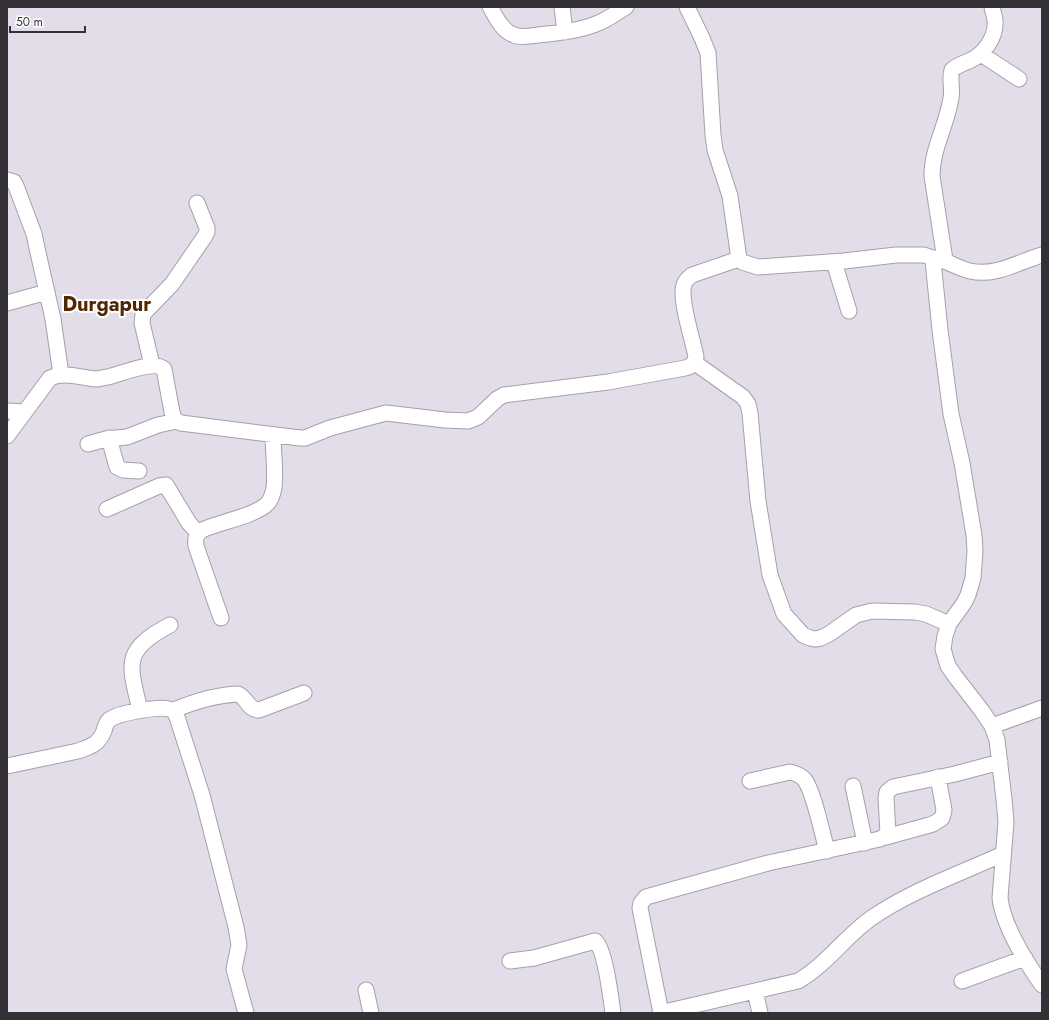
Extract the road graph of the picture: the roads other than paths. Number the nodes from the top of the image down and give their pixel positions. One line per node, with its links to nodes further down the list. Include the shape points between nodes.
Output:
1 (490, 7): 6 (street, via 502,26 514,35 521,37)
2 (562, 7): 6 (street)
3 (626, 7): 6 (street, via 596,24)
4 (687, 7): 13 (street, via 708,53 715,150 730,196)
5 (992, 7): 7 (street, via 994,28 987,47)
6 (565, 32)
7 (981, 54): 8 (street); 14 (street, via 952,70 951,99 932,166)
8 (1019, 79)
9 (7, 180): 16 (street, via 14,182 22,198 34,234)
10 (197, 203): 20 (street, via 207,232 172,284 143,314 142,323)
11 (1042, 256): 14 (street, via 988,272 969,271)
12 (930, 257): 14 (street); 15 (street, via 896,255); 33 (street, via 935,269 951,414 962,463 975,551 968,595)
13 (739, 259): 15 (street, via 758,267); 19 (street, via 692,275 684,285 683,300 696,357)
14 (944, 260)
15 (834, 262): 18 (street)
16 (47, 292): 17 (street); 21 (street)
17 (7, 302)
18 (849, 311)
19 (695, 363): 26 (street, via 685,368 608,382 504,395 478,417 468,421 386,413 330,428 305,438); 33 (street, via 744,397 748,404 758,501 770,575 784,614 803,635 815,639 822,638 856,615 872,611 915,612)
20 (152, 365): 21 (street, via 100,378); 24 (street, via 164,369 172,412)
21 (61, 375): 23 (street, via 50,378)
22 (7, 411): 23 (street)
23 (24, 412): 25 (street)
24 (177, 421): 26 (street); 27 (street, via 127,436)
25 (8, 432)
26 (273, 435): 31 (street, via 274,488 268,503)
27 (109, 438): 28 (street); 29 (street, via 117,466 123,470)
28 (88, 444)
29 (138, 471)
30 (107, 509): 31 (street, via 159,486 166,486)
31 (198, 533): 32 (street, via 195,539 196,546)
32 (221, 618)
33 (949, 624): 39 (street, via 943,649 948,666)
34 (170, 625): 37 (street, via 146,639 134,654 131,670)
35 (304, 693): 38 (street, via 259,710 252,708 238,694 189,704)
36 (1042, 708): 39 (street)
37 (140, 710): 38 (street); 41 (street, via 111,718 100,739 89,747)
38 (174, 710): 55 (street, via 202,795 236,927 238,945 234,969)
39 (992, 726): 40 (street)
40 (1000, 762): 42 (street); 48 (street, via 1006,822)
41 (7, 766)
42 (938, 777): 45 (street, via 889,789 886,798 889,830); 45 (street, via 944,810 942,818 933,824)
43 (750, 781): 47 (street, via 790,772 804,779 817,813)
44 (853, 786): 46 (street)
45 (886, 837): 46 (street)
46 (865, 843): 47 (street)
47 (827, 851): 58 (street, via 768,863 653,894 642,900 640,908)
48 (1003, 854): 49 (street, via 1000,898 1002,910); 54 (street, via 888,908 856,930 805,977)
49 (1025, 958): 51 (street); 52 (street)
50 (510, 961): 57 (street, via 534,958 595,941 604,962)
51 (962, 981)
52 (1042, 985)
53 (366, 990): 56 (street)
54 (755, 991): 58 (street); 59 (street)
55 (246, 1013)
56 (371, 1013)
57 (613, 1013)
58 (660, 1013)
59 (760, 1013)

